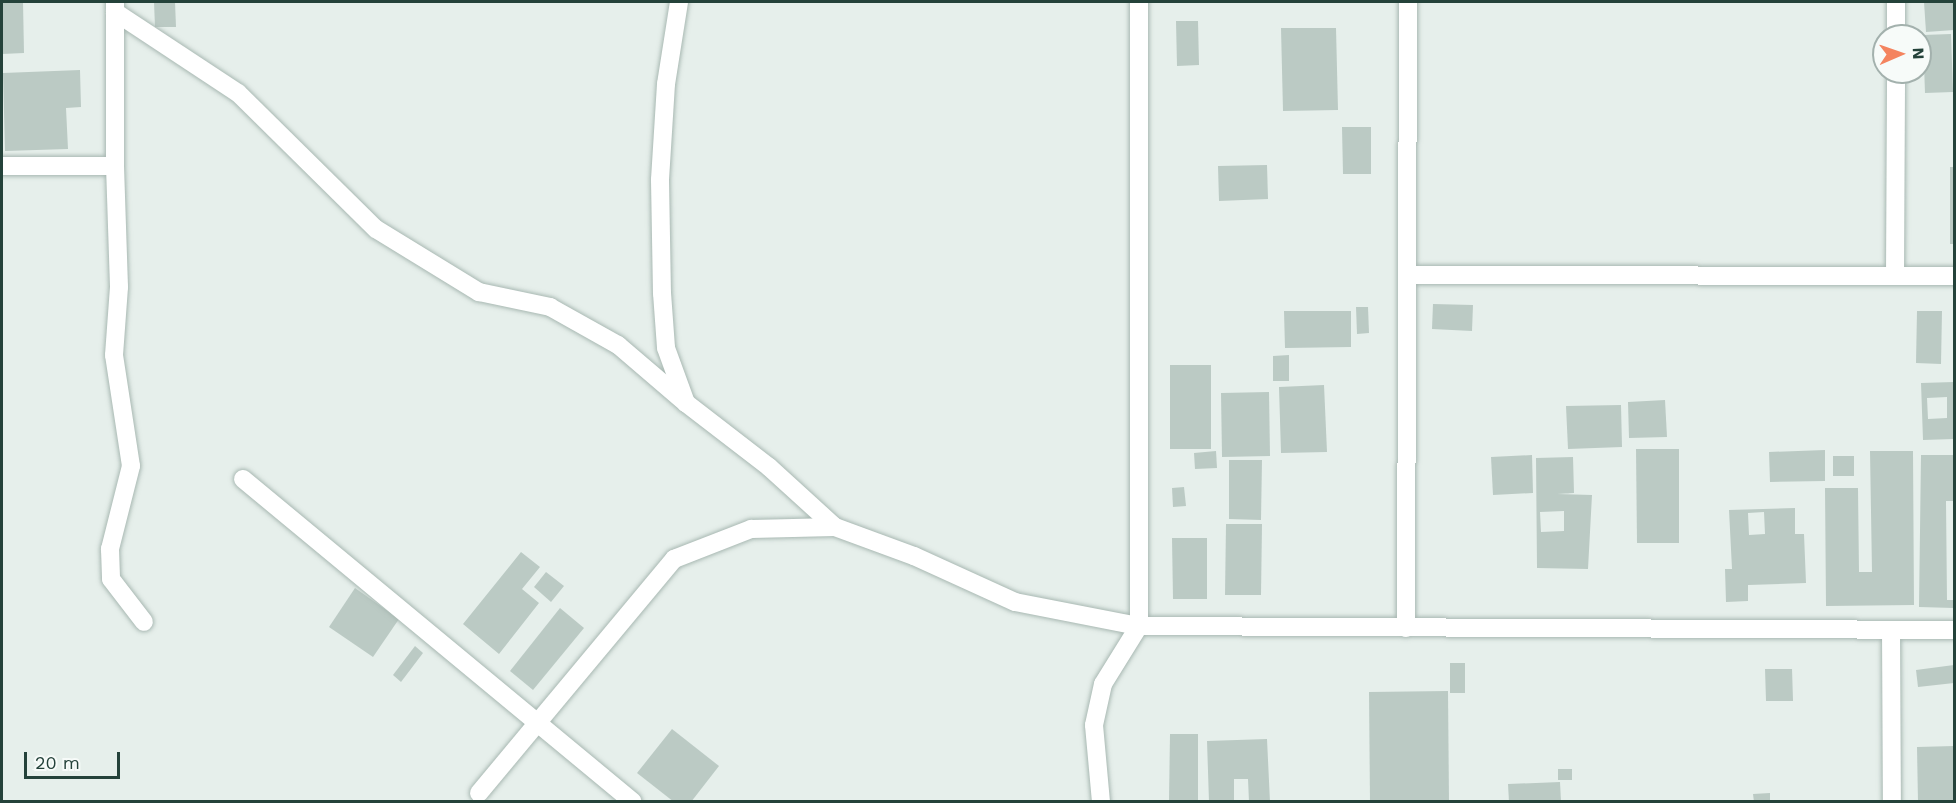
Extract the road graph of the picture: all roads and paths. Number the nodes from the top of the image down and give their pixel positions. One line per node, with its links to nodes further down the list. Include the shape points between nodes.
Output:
1 (679, 2): 13 (street, via 666,84 660,180 666,348)
2 (1139, 2): 17 (street)
3 (1408, 2): 10 (street)
4 (1896, 2): 6 (street)
5 (115, 7): 9 (street); 13 (street, via 238,93 376,230 480,292 550,307 579,323 618,345)
6 (1896, 24)
7 (1896, 84): 11 (street)
8 (2, 166): 9 (street)
9 (115, 166): 16 (street, via 118,287 114,355 131,466 110,549 111,579)
10 (1407, 275): 11 (street); 18 (street)
11 (1895, 276): 12 (street)
12 (1954, 276)
13 (686, 403): 15 (street, via 769,467)
14 (243, 479): 21 (street)
15 (835, 527): 17 (street, via 914,556 1015,602); 21 (street, via 751,529 674,559)
16 (144, 622)
17 (1138, 626): 18 (street); 24 (street, via 1103,684 1094,725)
18 (1406, 628): 19 (street)
19 (1891, 630): 20 (street); 25 (street)
20 (1954, 630)
21 (539, 723): 22 (street); 23 (street)
22 (479, 793)
23 (633, 801)
24 (1101, 801)
25 (1892, 801)

